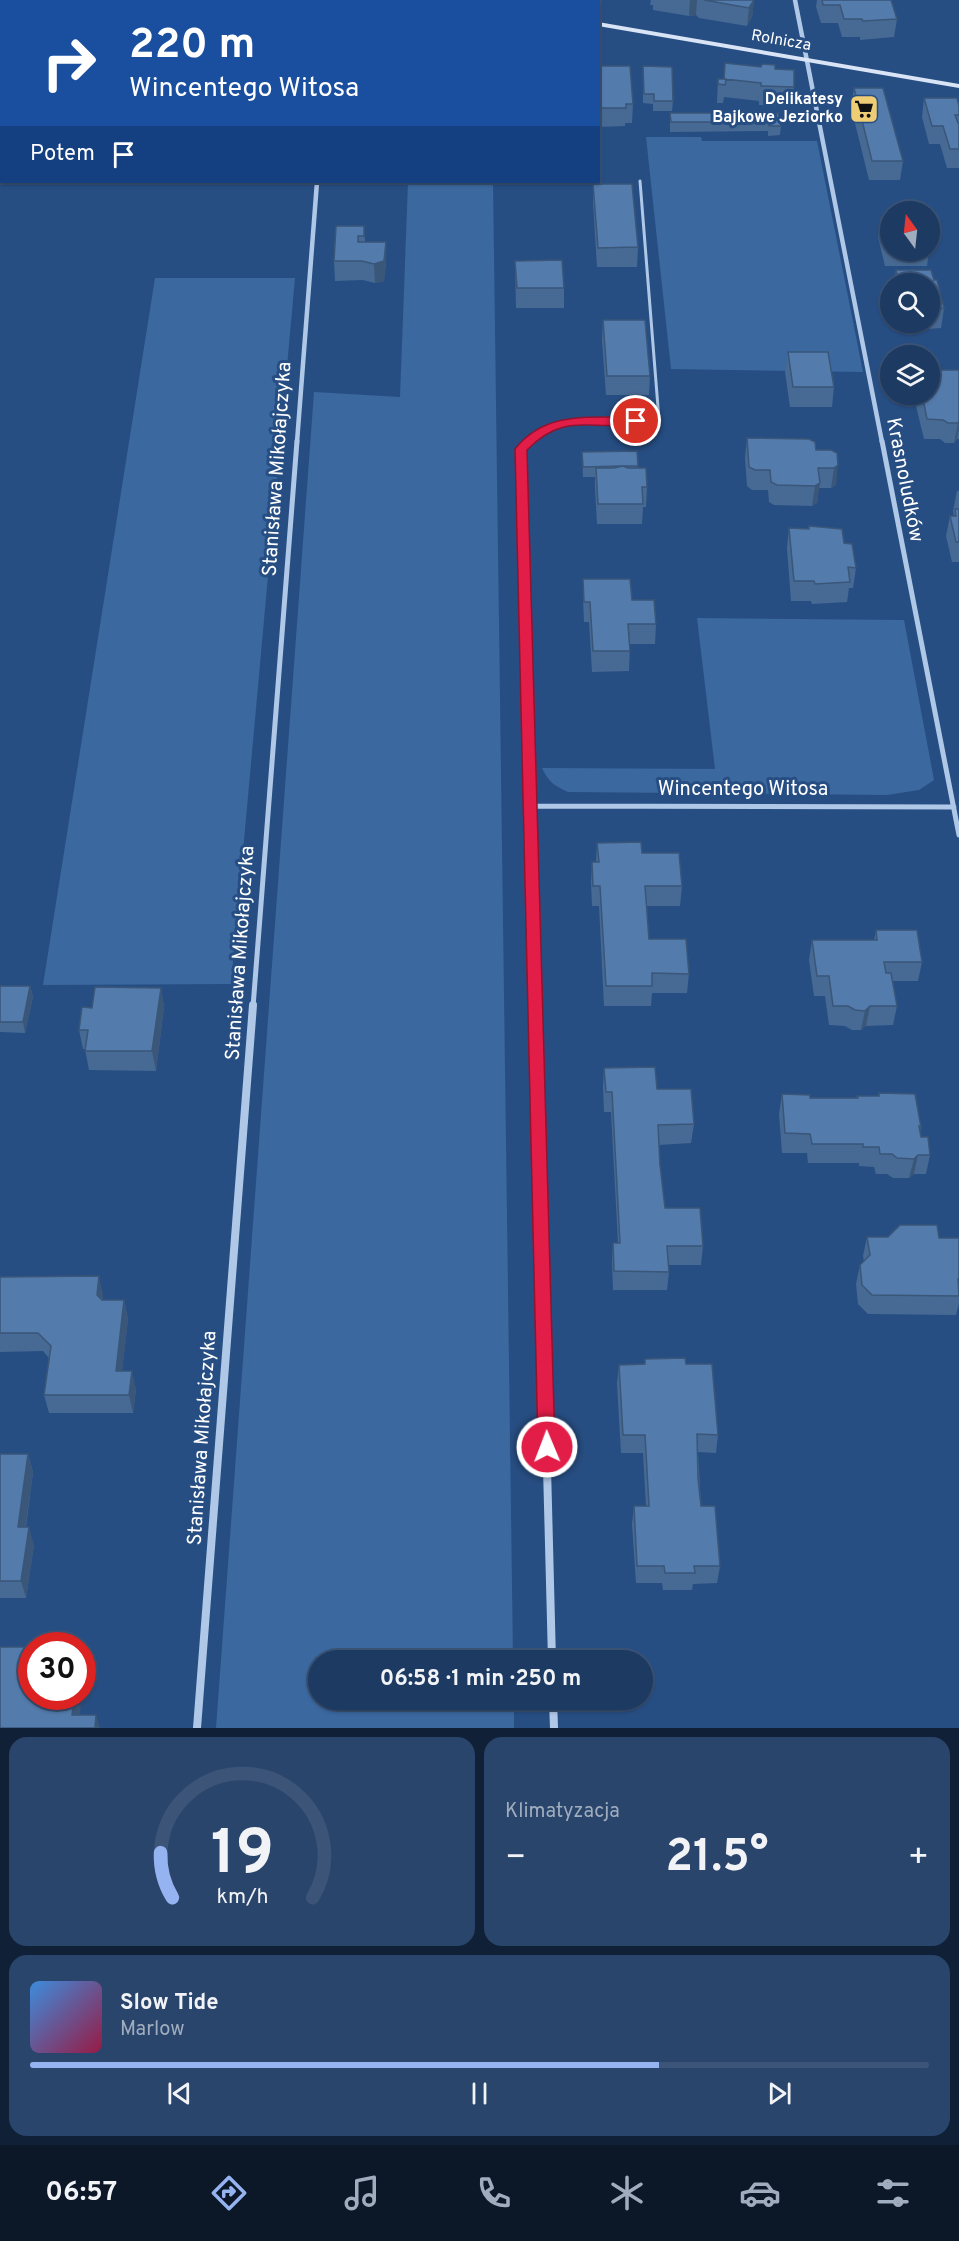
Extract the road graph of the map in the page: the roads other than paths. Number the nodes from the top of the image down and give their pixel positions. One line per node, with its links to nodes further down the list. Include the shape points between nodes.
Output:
1 (795, 0): 3 (street, Krasnoludków)
2 (600, 24): 3 (street, Rolnicza)
3 (806, 60): 4 (street, Rolnicza); 9 (street, Krasnoludków)
4 (959, 86)
5 (640, 181): 7 (lane)
6 (317, 183): 13 (street, Stanisława Mikołajczyka)
7 (659, 420): 8 (street, via 566,421 537,433 521,449)
8 (531, 806): 9 (street, Wincentego Witosa); 11 (street)
9 (954, 807): 10 (street, Krasnoludków)
10 (959, 835)
11 (552, 1650)
12 (553, 1710): 14 (street)
13 (197, 1728)
14 (554, 1728)

